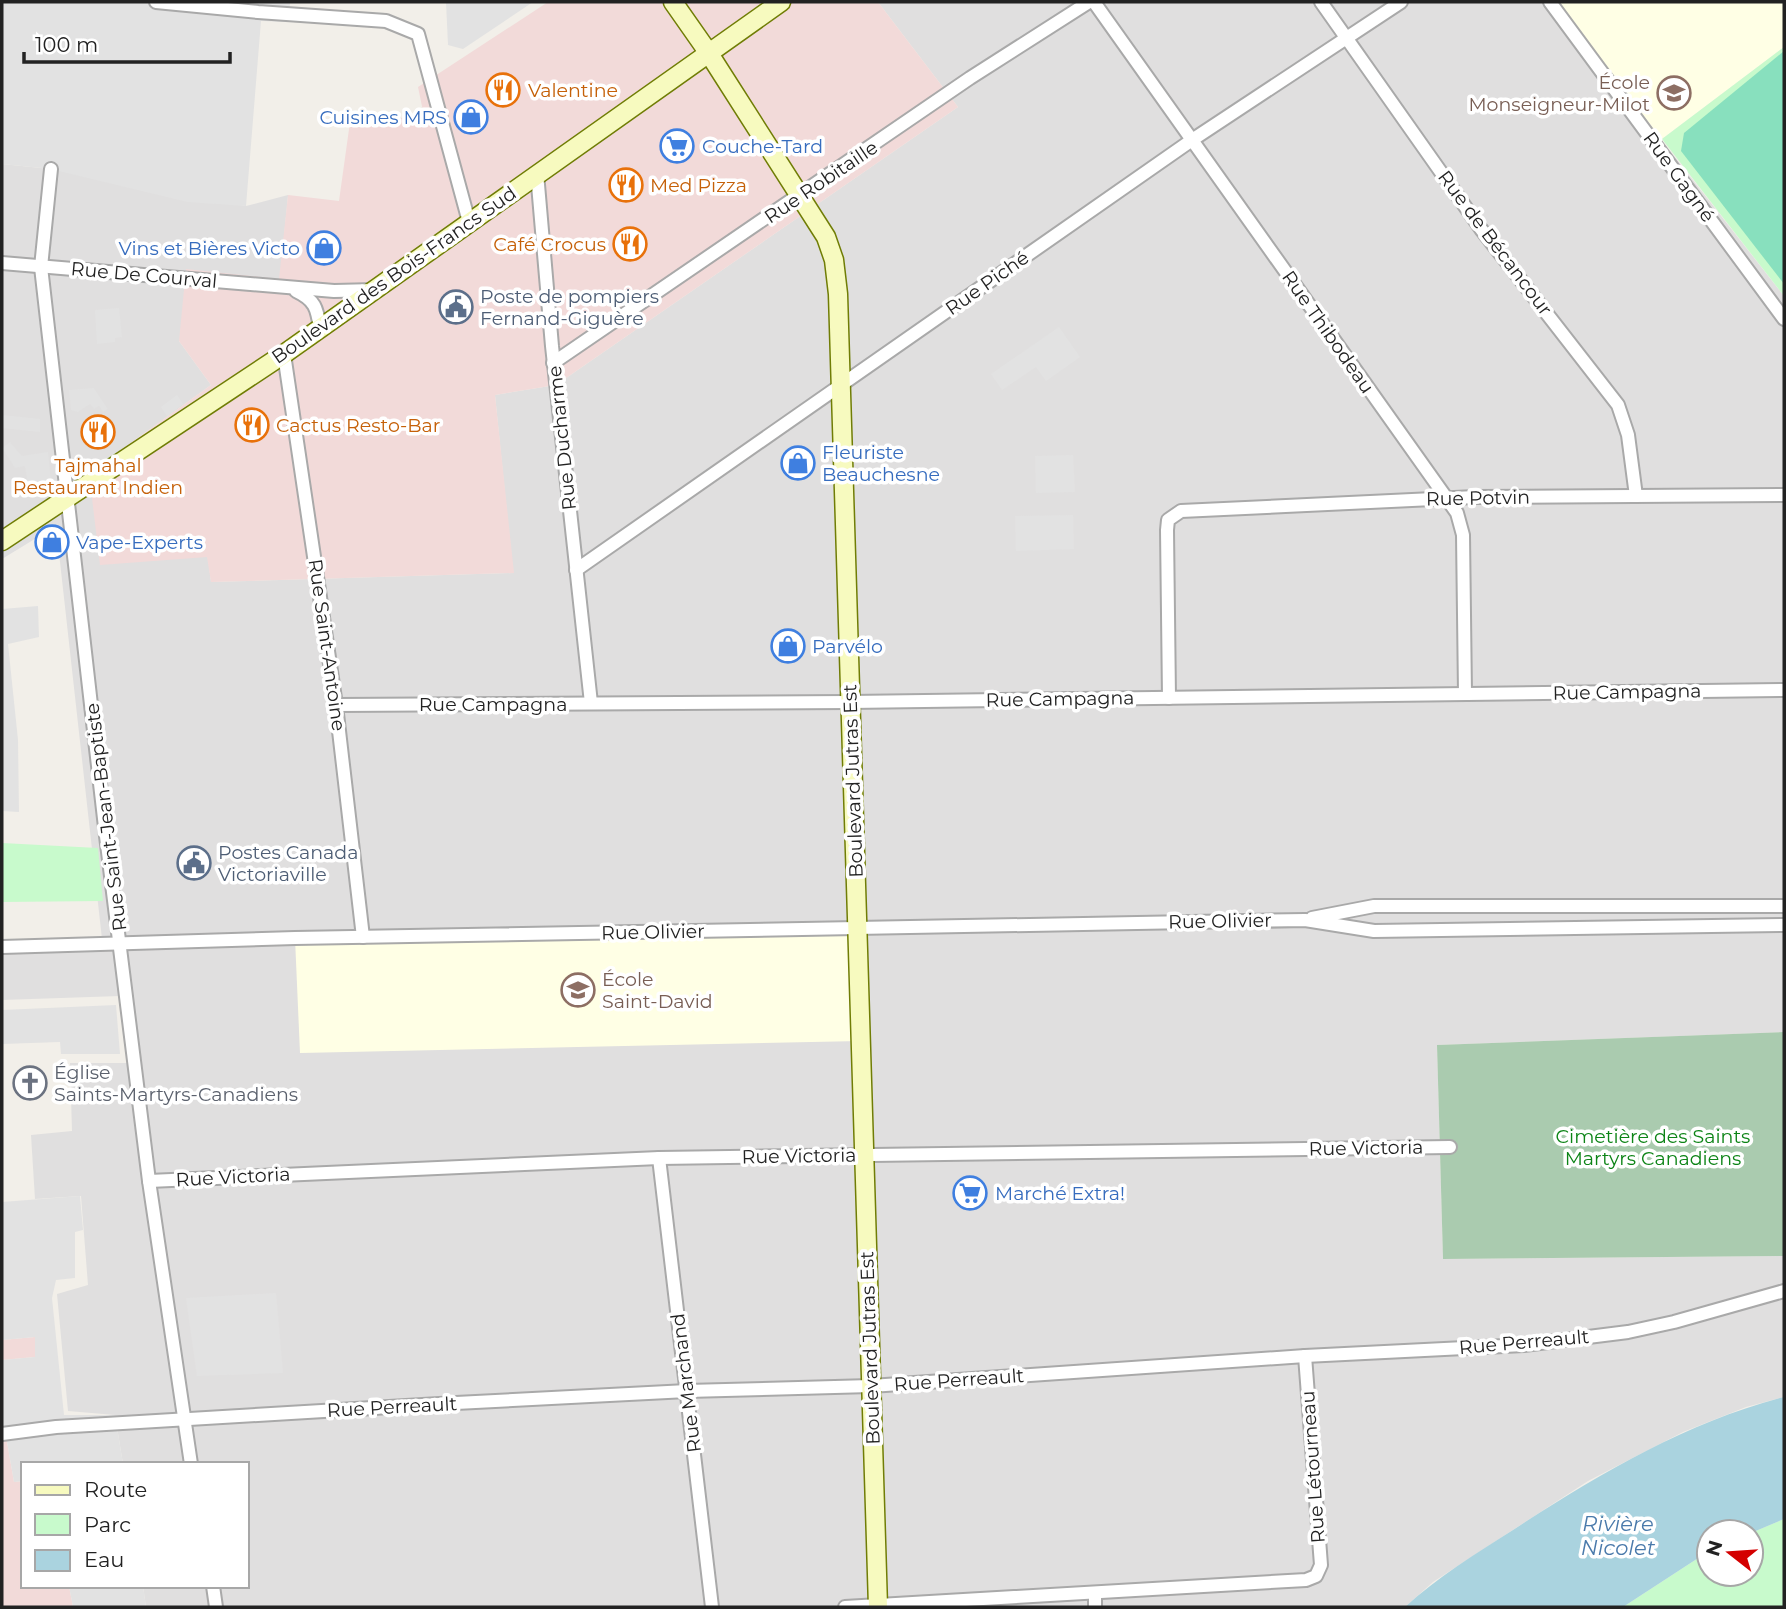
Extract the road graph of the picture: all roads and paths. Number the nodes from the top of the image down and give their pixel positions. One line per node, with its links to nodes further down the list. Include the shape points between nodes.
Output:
1 (156, 2): 14 (street, via 386,21 418,34)
2 (673, 2): 9 (main road, Boulevard Jutras Est)
3 (781, 2): 9 (main road, Boulevard des Bois-Francs Sud)
4 (1091, 2): 10 (street, Rue Thibodeau); 13 (street, Rue Robitaille, via 970,78)
5 (1321, 2): 8 (street, Rue de Bécancour)
6 (1401, 2): 8 (street, Rue Piché)
7 (1550, 2): 19 (street, Rue Gagné)
8 (1347, 38): 10 (street, Rue Piché); 25 (street, Rue de Bécancour, via 1482,229 1618,405 1628,435)
9 (708, 52): 12 (main road, Boulevard des Bois-Francs Sud); 13 (main road, Boulevard Jutras Est)
10 (1192, 140): 23 (street, Rue Piché); 27 (street, Rue Thibodeau)
11 (51, 169): 16 (street, Rue Saint-Jean-Baptiste)
12 (537, 173): 14 (main road, Boulevard des Bois-Francs Sud); 22 (street, Rue Ducharme)
13 (801, 196): 22 (street, Rue Robitaille); 23 (main road, Boulevard Jutras Est, via 834,260)
14 (470, 222): 18 (main road, Boulevard des Bois-Francs Sud)
15 (2, 263): 16 (street, Rue De Courval)
16 (41, 267): 17 (street, Rue De Courval); 26 (street, Rue Saint-Jean-Baptiste)
17 (286, 287): 18 (street, Rue De Courval); 20 (street, Rue De Courval, via 317,306)
18 (375, 290): 20 (main road, Boulevard des Bois-Francs Sud)
19 (1784, 319)
20 (320, 328): 21 (main road, Boulevard des Bois-Francs Sud)
21 (284, 354): 26 (main road, Boulevard des Bois-Francs Sud); 35 (street, Rue Saint-Antoine)
22 (553, 363): 29 (street, Rue Ducharme)
23 (841, 385): 29 (street, Rue Piché); 33 (main road, Boulevard Jutras Est)
24 (1784, 495): 25 (street, Rue Potvin)
25 (1636, 496): 27 (street, Rue Potvin)
26 (69, 498): 28 (main road, Boulevard des Bois-Francs Sud); 41 (street, Rue Saint-Jean-Baptiste)
27 (1445, 498): 31 (street, Rue Thibodeau, via 1457,513 1463,535); 32 (street, Rue Potvin, via 1173,515 1167,530)
28 (2, 541)
29 (576, 570): 34 (street, Rue Ducharme)
30 (1784, 690): 31 (street, Rue Campagna)
31 (1465, 694): 32 (street, Rue Campagna)
32 (1169, 698): 33 (street, Rue Campagna)
33 (850, 702): 34 (street, Rue Campagna); 39 (main road, Boulevard Jutras Est)
34 (591, 703): 35 (street, Rue Campagna)
35 (336, 705): 40 (street, Rue Saint-Antoine)
36 (1784, 906): 37 (street, Rue Olivier, via 1374,906)
37 (1305, 920): 38 (street, Rue Olivier, via 1374,931); 39 (street, Rue Olivier)
38 (1784, 925)
39 (857, 928): 40 (street, Rue Olivier); 44 (main road, Boulevard Jutras Est)
40 (363, 937): 41 (street, Rue Olivier)
41 (121, 943): 42 (street, Rue Olivier); 46 (street, Rue Saint-Jean-Baptiste)
42 (2, 947)
43 (1450, 1147): 44 (street, Rue Victoria)
44 (864, 1154): 45 (street, Rue Victoria); 49 (main road, Boulevard Jutras Est)
45 (659, 1158): 46 (street, Rue Victoria); 50 (street, Rue Marchand)
46 (149, 1181): 51 (street, Rue Saint-Jean-Baptiste)
47 (1784, 1291): 48 (street, Rue Perreault, via 1629,1332 1524,1345)
48 (1305, 1356): 49 (street, Rue Perreault); 55 (street, Rue Létourneau, via 1321,1565 1315,1576)
49 (871, 1386): 50 (street, Rue Perreault); 56 (main road, Boulevard Jutras Est)
50 (687, 1391): 51 (street, Rue Perreault); 58 (street, Rue Marchand)
51 (183, 1420): 52 (street, Rue Perreault); 53 (street, Rue Saint-Jean-Baptiste)
52 (2, 1434)
53 (191, 1462)
54 (213, 1588): 57 (street)
55 (1095, 1593): 56 (street); 60 (street)
56 (878, 1606): 59 (street)
57 (216, 1607)
58 (712, 1607)
59 (845, 1607)
60 (1095, 1607)

